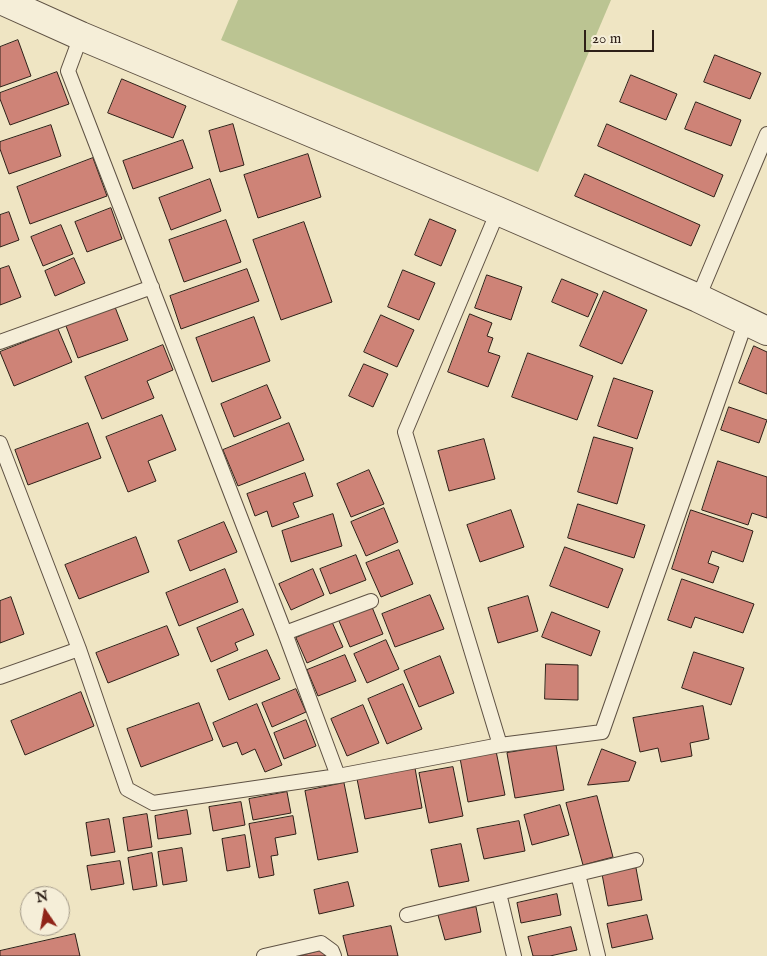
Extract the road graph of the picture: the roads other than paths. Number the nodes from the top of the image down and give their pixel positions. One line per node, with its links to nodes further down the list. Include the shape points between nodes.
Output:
1 (1, 0): 2 (street)
2 (81, 36): 4 (street); 5 (lane, via 68,72)
3 (767, 134): 6 (lane)
4 (498, 211): 6 (street); 14 (lane, via 405,432)
5 (152, 287): 8 (lane); 11 (lane)
6 (698, 298): 7 (street)
7 (756, 326): 14 (lane, via 602,732)
8 (0, 342)
9 (0, 443): 12 (lane)
10 (371, 601): 11 (lane)
11 (285, 633): 15 (lane)
12 (79, 649): 13 (lane); 15 (lane, via 127,788 154,803)
13 (0, 677)
14 (500, 745): 15 (lane)
15 (338, 776)
16 (636, 860): 17 (lane)
17 (578, 874): 18 (lane); 23 (lane)
18 (499, 893): 19 (lane); 22 (lane)
19 (407, 915)
20 (264, 956): 21 (lane, via 321,943)
21 (334, 956)
22 (514, 956)
23 (598, 956)

